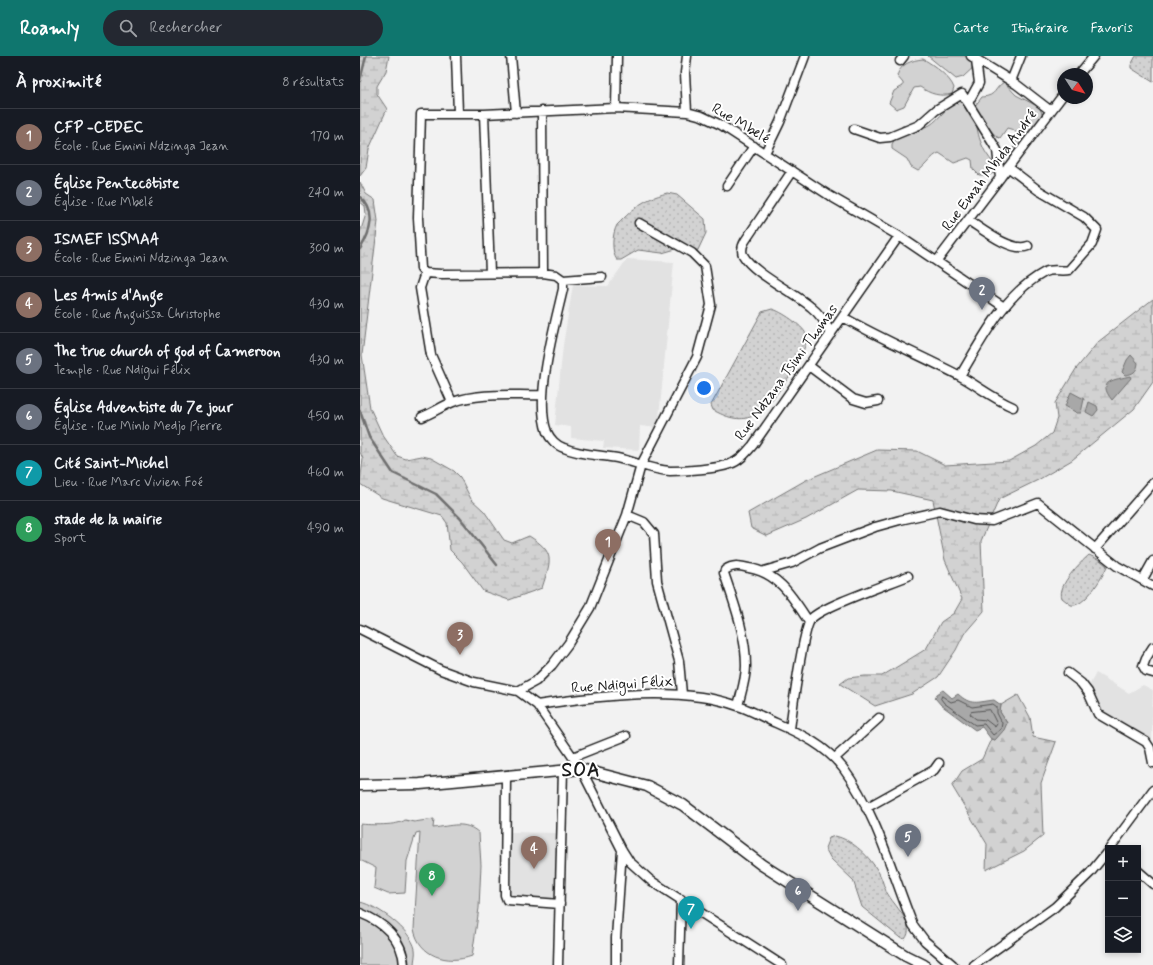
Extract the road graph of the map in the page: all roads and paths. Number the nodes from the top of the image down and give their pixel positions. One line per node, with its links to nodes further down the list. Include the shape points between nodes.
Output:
1 (456, 56): 18 (street)
2 (511, 56): 16 (street)
3 (617, 56): 13 (street)
4 (687, 56): 17 (street)
5 (805, 56): 22 (street, via 780,122)
6 (1021, 56): 10 (street)
7 (1094, 56): 9 (street)
8 (973, 58): 10 (street); 12 (street, via 979,83)
9 (1084, 68)
10 (1011, 81): 15 (street)
11 (1057, 103): 15 (street, Rue Emah Mbida André)
12 (968, 104): 20 (street, via 962,94 936,110 919,125 886,138); 25 (street, via 997,150)
13 (616, 108): 14 (street, Rue Mbelé); 17 (street, Rue Mbelé)
14 (542, 111): 16 (street, Rue Mbelé); 34 (street)
15 (1051, 111): 23 (street, Rue Emah Mbida André)
16 (516, 112): 19 (street, Rue Mbelé)
17 (687, 112): 21 (street, Rue Mbelé, via 711,119)
18 (458, 113): 19 (street, Rue Mbelé); 32 (street, Rue Mbelé, via 420,116 418,218 420,263)
19 (484, 114): 33 (street)
20 (854, 129)
21 (754, 146): 22 (street, Rue Mbelé); 26 (street)
22 (765, 153): 24 (street, Rue Mbelé)
23 (1008, 167): 25 (street, Rue Emah Mbida André); 37 (street, via 1038,190 1084,217 1097,230 1092,244 1070,270 1046,272 1017,293)
24 (792, 172): 29 (street, Rue Mbelé); 39 (street, via 745,241 742,247 743,254 758,272 788,289 812,307 821,316)
25 (1000, 178): 27 (street, Rue Emah Mbida André)
26 (727, 186)
27 (968, 220): 30 (street, via 1017,249); 31 (street, Rue Emah Mbida André)
28 (640, 223): 47 (street, via 692,253 705,266 711,305 697,357)
29 (899, 236): 31 (street, Rue Mbelé); 38 (street, Rue Ndzana Tsimi Thomas)
30 (1028, 246)
31 (937, 261): 37 (street, Rue Mbelé)
32 (425, 272): 33 (street); 44 (street, via 420,288 431,355)
33 (490, 273): 34 (street)
34 (543, 273): 36 (street, via 556,275)
35 (602, 277): 36 (street)
36 (563, 280): 42 (street, Rue Ndzana Tsimi Thomas)
37 (1004, 307): 41 (street)
38 (843, 317): 39 (street, Rue Ndzana Tsimi Thomas); 41 (street)
39 (831, 334): 40 (street, Rue Ndzana Tsimi Thomas)
40 (809, 366): 43 (street, via 853,399 866,403); 47 (street, Rue Ndzana Tsimi Thomas, via 753,445 730,464 670,471 650,469)
41 (960, 376): 45 (street)
42 (543, 396): 44 (street, via 491,396); 47 (street, Rue Ndzana Tsimi Thomas, via 547,433 554,442 564,448)
43 (878, 401)
44 (452, 402): 46 (street)
45 (1013, 407)
46 (422, 417)
47 (641, 465): 49 (street)
48 (1153, 483): 50 (street)
49 (627, 515): 61 (street, via 590,608 568,644 536,681); 62 (street, via 644,522 654,534 657,581 678,661)
50 (1095, 549): 52 (street, via 1038,503 992,520 974,520 940,511 900,520 820,548 787,565); 54 (street, via 1117,566)
51 (1153, 561): 54 (street)
52 (764, 571): 56 (street, via 785,588); 64 (street, via 736,565 724,573 741,625 744,648 746,667)
53 (908, 576): 56 (street, via 816,613)
54 (1143, 579): 55 (street)
55 (1153, 586)
56 (809, 622): 66 (street, via 795,689)
57 (360, 629): 61 (street, via 441,670 474,682)
58 (1153, 647): 60 (street, via 1143,666 1146,671)
59 (1068, 673): 71 (street, via 1088,692 1098,714 1146,742)
60 (1153, 673)
61 (518, 691): 63 (street)
62 (682, 694): 63 (street, Rue Ndigui Félix, via 622,696); 64 (street, Rue Ndigui Félix)
63 (537, 706): 68 (street)
64 (738, 706): 66 (street, Rue Ndigui Félix)
65 (879, 718): 69 (street)
66 (790, 729): 69 (street, Rue Ndigui Félix)
67 (626, 736): 68 (street)
68 (573, 757): 72 (street)
69 (835, 758): 77 (street, Rue Ndigui Félix, via 860,794)
70 (939, 763): 77 (street, via 934,770)
71 (1153, 763)
72 (581, 769): 73 (street); 79 (street); 91 (street, via 647,786 683,805 762,865)
73 (563, 770): 74 (street); 84 (street)
74 (506, 776): 75 (street, via 420,784); 84 (street, via 506,900)
75 (360, 785)
76 (1152, 793): 78 (street)
77 (866, 808): 92 (street, Rue Ndigui Félix, via 913,925 925,941)
78 (1113, 845)
79 (622, 850): 83 (street, via 629,861 650,880); 88 (street)
80 (1105, 855): 93 (street, via 1055,907)
81 (1141, 874): 82 (street)
82 (1153, 884)
83 (681, 899): 89 (street); 90 (street)
84 (560, 904): 87 (street)
85 (360, 913): 86 (street, via 383,925 391,933 404,957)
86 (404, 965)
87 (558, 965)
88 (616, 965)
89 (679, 965)
90 (782, 965)
91 (924, 965)
92 (953, 965)
93 (974, 965)

